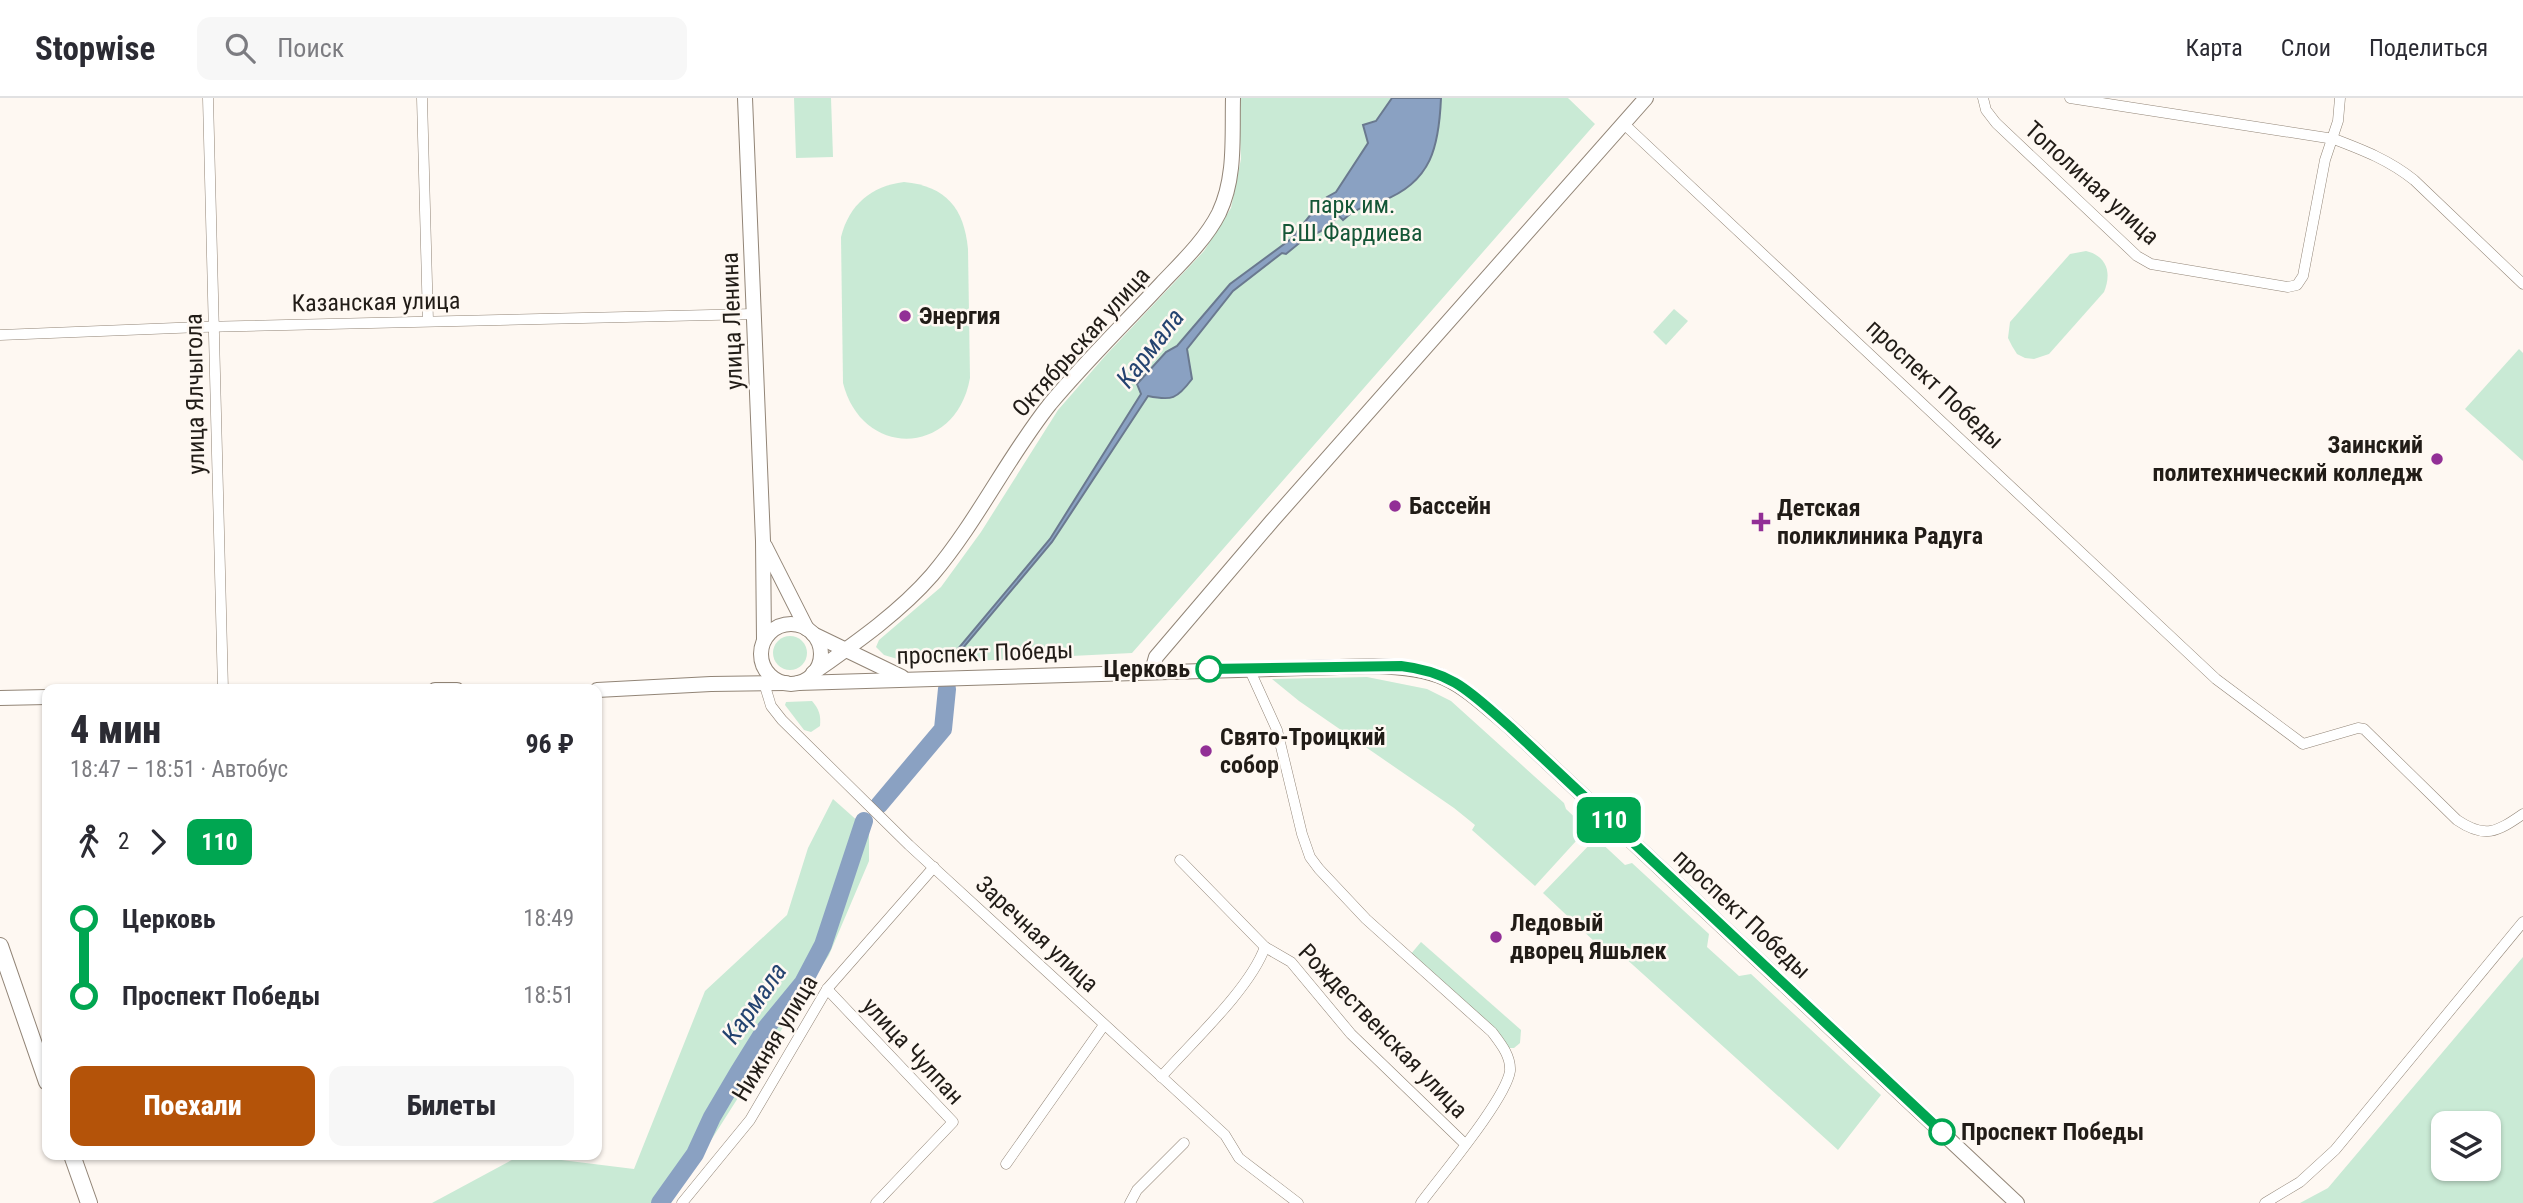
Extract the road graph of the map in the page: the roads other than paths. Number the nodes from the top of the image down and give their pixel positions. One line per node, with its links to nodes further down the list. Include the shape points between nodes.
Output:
1 (208, 98): 14 (street, улица Ялчыгола)
2 (422, 98): 13 (street)
3 (746, 98): 12 (main road, улица Ленина)
4 (1233, 98): 19 (main road, Октябрьская улица, via 1229,183 1212,224 1050,405 932,575)
5 (1646, 98): 9 (main road)
6 (1983, 98): 10 (street, Тополиная улица, via 1996,123 2137,256 2151,264 2288,287 2297,285 2303,276 2325,160)
7 (2070, 98): 10 (street)
8 (2340, 98): 10 (street)
9 (1624, 124): 22 (main road, via 1263,532 1156,657); 32 (street, проспект Победы, via 2226,687 2303,744 2364,729 2466,827 2493,831)
10 (2334, 139): 11 (street, via 2397,167)
11 (2523, 284)
12 (754, 314): 13 (street, Казанская улица); 16 (main road, улица Ленина)
13 (428, 321): 14 (street, Казанская улица)
14 (214, 327): 15 (street, Казанская улица); 28 (street, улица Ялчыгола)
15 (0, 335)
16 (763, 541): 17 (main road); 18 (main road, улица Ленина)
17 (810, 631): 18 (main road, via 783,625); 19 (main road); 23 (main road, via 820,650)
18 (764, 640): 20 (main road)
19 (845, 650): 23 (main road, Октябрьская улица); 24 (main road)
20 (763, 664): 25 (main road); 27 (main road, via 769,675)
21 (1252, 668): 22 (main road, проспект Победы); 43 (street, via 1277,730 1310,857 1366,919 1492,1032 1506,1051 1508,1076); 52 (main road, проспект Победы, via 1401,666 1458,683)
22 (1152, 671): 24 (main road, проспект Победы)
23 (813, 673): 27 (main road)
24 (907, 678): 27 (main road, проспект Победы)
25 (741, 683): 26 (main road, проспект Победы); 29 (main road, проспект Победы)
26 (764, 683): 27 (main road, проспект Победы); 34 (street, Заречная улица, via 771,706 782,720)
27 (792, 683)
28 (223, 684)
29 (602, 690)
30 (42, 697): 31 (main road)
31 (0, 698)
32 (2523, 814)
33 (1180, 860): 37 (street, Рождественская улица)
34 (934, 867): 38 (street, Нижняя улица); 39 (street, Заречная улица)
35 (2523, 922): 53 (street, via 2335,1150 2300,1182)
36 (0, 946): 40 (main road)
37 (1265, 947): 41 (street, via 1240,989); 43 (street, Рождественская улица, via 1291,962 1351,1034)
38 (827, 989): 47 (street, Нижняя улица, via 750,1120); 48 (street, улица Чулпан, via 953,1122)
39 (1104, 1025): 41 (street, Заречная улица); 45 (street)
40 (42, 1068)
41 (1161, 1077): 50 (street, Заречная улица, via 1225,1135 1239,1158)
42 (1184, 1143): 49 (street)
43 (1465, 1144): 51 (street)
44 (74, 1160): 46 (main road)
45 (1006, 1164)
46 (89, 1203)
47 (682, 1203)
48 (876, 1203)
49 (1130, 1203)
50 (1298, 1203)
51 (1421, 1203)
52 (2017, 1203)
53 (2265, 1203)

